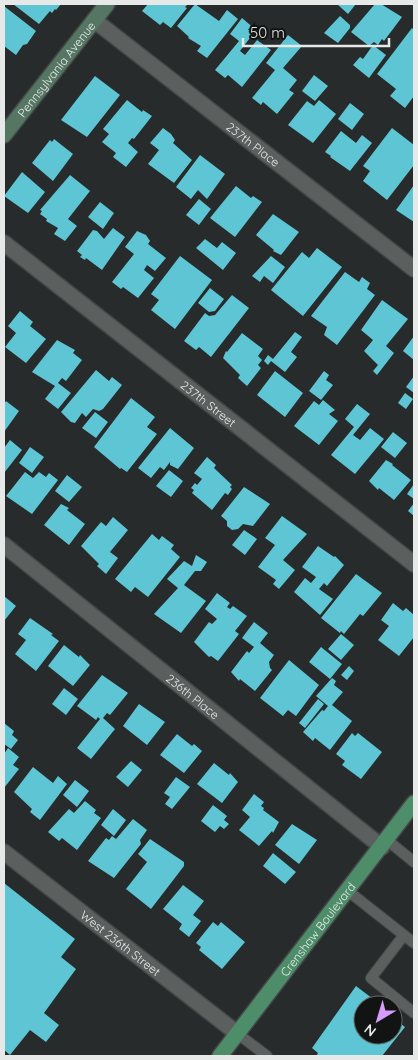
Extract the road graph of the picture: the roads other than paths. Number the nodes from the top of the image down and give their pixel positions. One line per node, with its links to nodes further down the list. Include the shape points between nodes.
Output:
1 (107, 4): 2 (street, Pennsylvania Avenue)
2 (94, 20): 3 (street, Pennsylvania Avenue); 5 (street, 237th Place)
3 (4, 135)
4 (4, 244): 7 (street, 237th Street)
5 (414, 269)
6 (4, 545): 9 (street, 236th Place)
7 (414, 564)
8 (414, 803): 9 (main road, Crenshaw Boulevard)
9 (384, 844): 11 (lane); 12 (main road, Crenshaw Boulevard)
10 (4, 852): 16 (street, West 236th Street)
11 (414, 862)
12 (348, 892): 13 (lane); 16 (main road, Crenshaw Boulevard)
13 (404, 935): 14 (lane); 15 (lane, via 371,978)
14 (414, 942)
15 (414, 1013)
16 (238, 1034): 17 (main road, Crenshaw Boulevard); 18 (lane)
17 (220, 1056)
18 (267, 1056)

